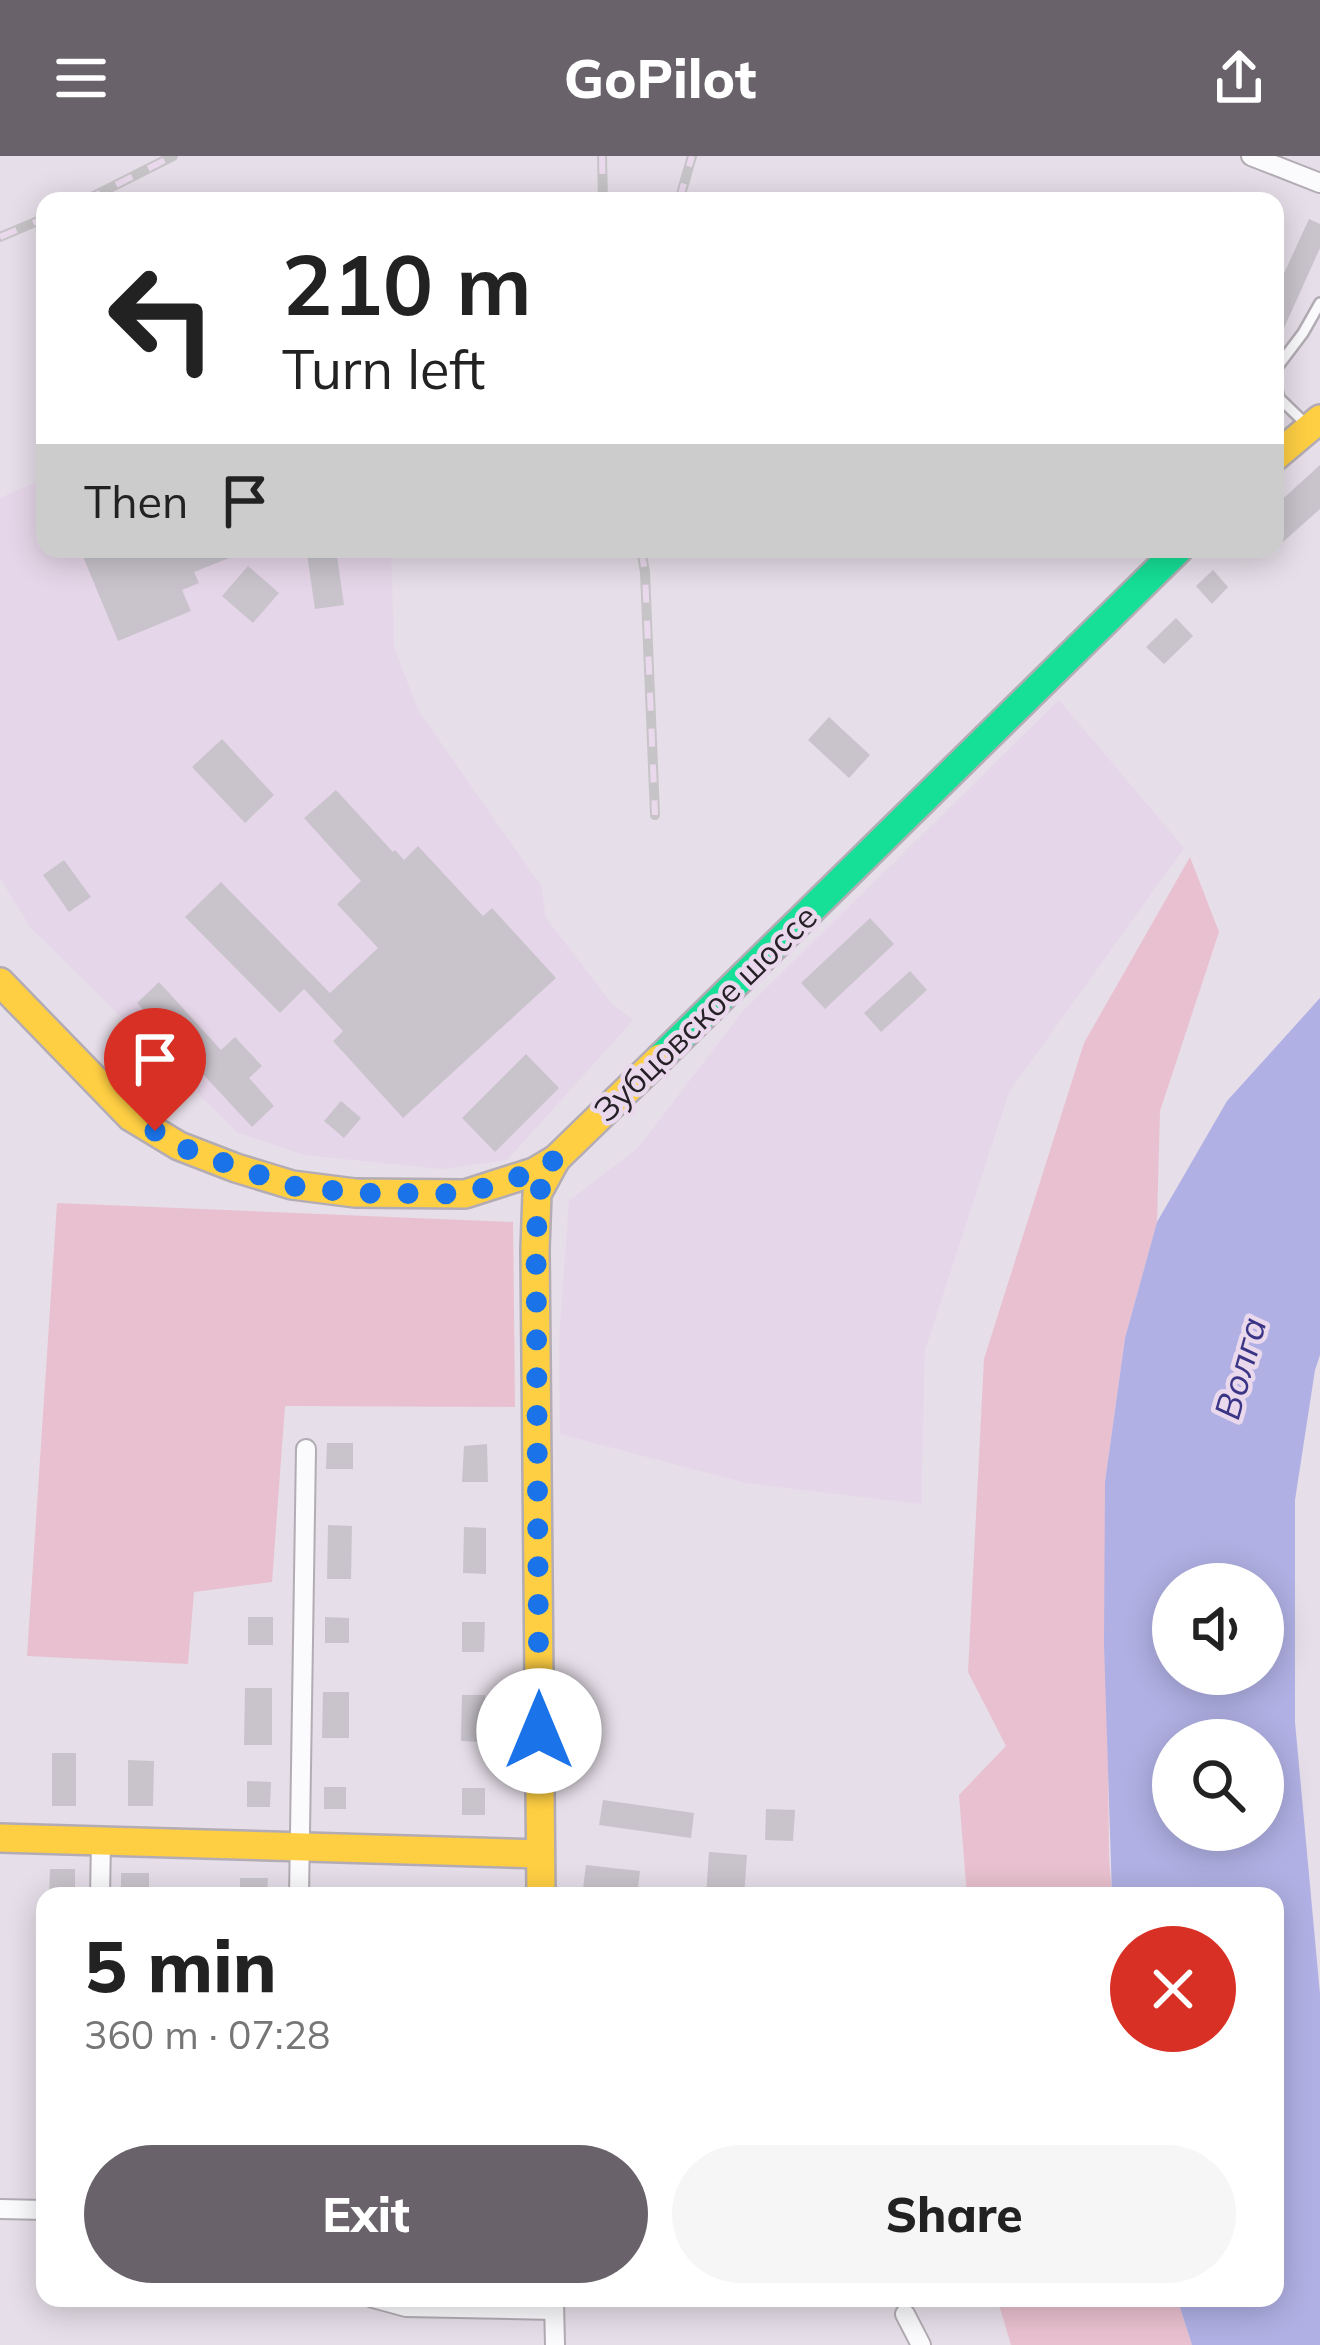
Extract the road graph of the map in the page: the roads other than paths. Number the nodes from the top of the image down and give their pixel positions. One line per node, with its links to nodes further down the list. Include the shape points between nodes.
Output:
1 (1251, 156): 2 (street)
2 (1320, 183)
3 (1320, 303): 4 (lane)
4 (1284, 358)
5 (1284, 401): 6 (lane)
6 (1315, 423): 7 (main road)
7 (1284, 449)
8 (1170, 558): 10 (main road, Зубцовское шоссе)
9 (0, 982): 10 (main road, via 131,1117 179,1146 292,1186 465,1194)
10 (556, 1159): 15 (main road, Зубцовское шоссе, via 538,1194 536,1236)
11 (306, 1449): 14 (street)
12 (0, 1838): 13 (main road)
13 (101, 1841): 14 (main road); 16 (street)
14 (301, 1847): 15 (main road); 17 (street)
15 (540, 1854): 18 (main road, Зубцовское шоссе)
16 (100, 1887)
17 (299, 1887)
18 (541, 1887)
19 (0, 2209): 20 (street)
20 (36, 2210)
21 (554, 2307): 23 (street)
22 (905, 2314): 24 (street)
23 (555, 2345)
24 (921, 2345)

